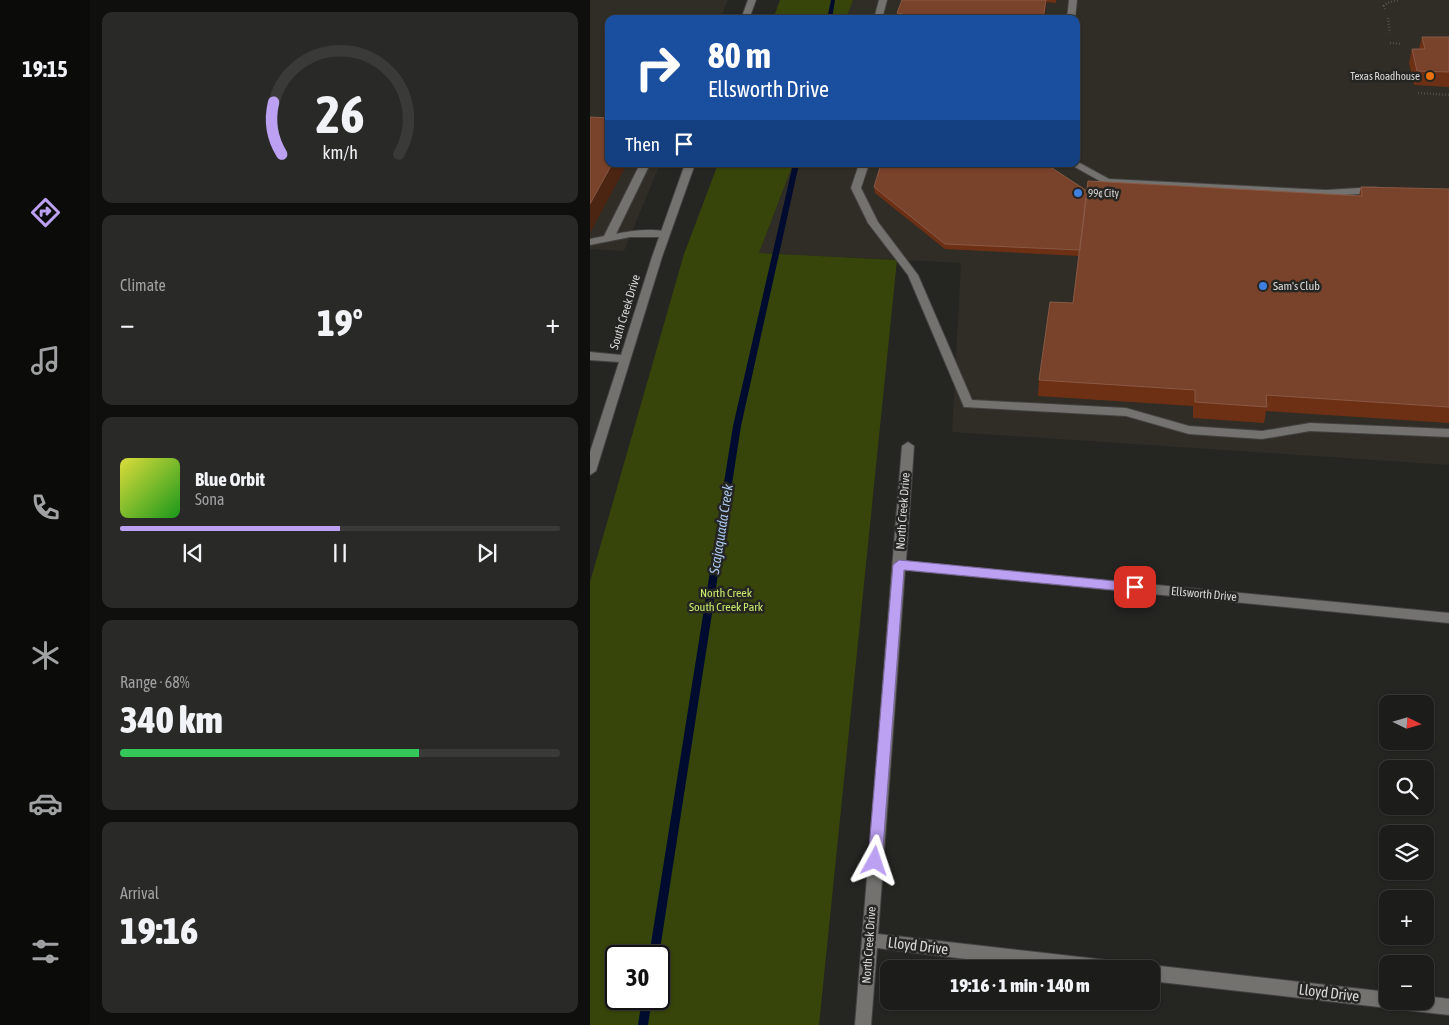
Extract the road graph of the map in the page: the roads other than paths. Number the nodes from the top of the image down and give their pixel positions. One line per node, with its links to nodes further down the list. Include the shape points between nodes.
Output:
1 (752, 0): 4 (street)
2 (883, 0): 5 (street)
3 (1073, 0): 6 (street)
4 (746, 15)
5 (879, 15)
6 (1071, 15)
7 (1080, 166): 11 (street, via 1107,182 1326,193)
8 (644, 167): 13 (street)
9 (689, 167): 12 (street, South Creek Drive)
10 (863, 167): 17 (street, via 856,188 873,223 913,275 968,404 1126,412 1189,430 1262,435 1310,427)
11 (1386, 189)
12 (665, 234): 13 (street, via 630,234); 16 (street, South Creek Drive)
13 (608, 239): 14 (street)
14 (590, 242)
15 (590, 356): 16 (street)
16 (625, 359): 19 (street, South Creek Drive)
17 (1449, 434)
18 (908, 446): 20 (street, North Creek Drive)
19 (590, 471)
20 (899, 565): 21 (street, Ellsworth Drive); 22 (street, North Creek Drive)
21 (1449, 618)
22 (869, 940): 23 (street, Lloyd Drive); 28 (street, North Creek Drive)
23 (1039, 960)
24 (1160, 974): 25 (street, Lloyd Drive)
25 (1379, 999)
26 (1434, 1005): 27 (street)
27 (1449, 1007)
28 (863, 1025)

